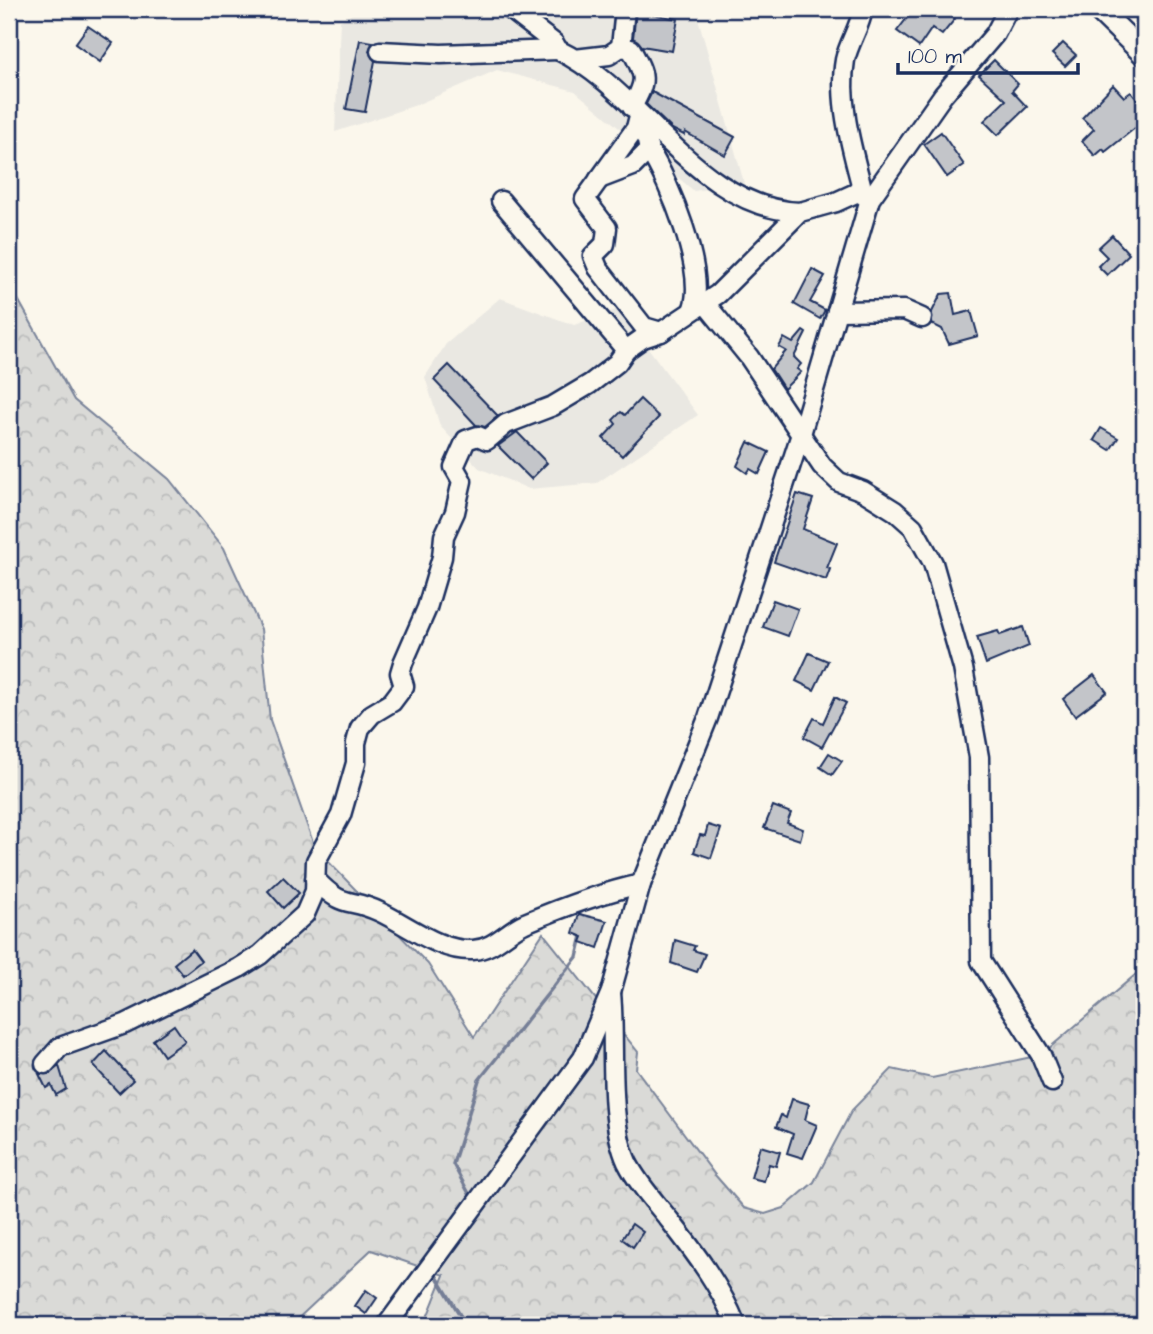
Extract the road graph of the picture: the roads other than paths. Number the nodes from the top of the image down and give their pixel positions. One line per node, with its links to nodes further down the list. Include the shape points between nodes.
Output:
1 (510, 9): 7 (street)
2 (625, 9): 6 (street)
3 (863, 9): 14 (street, via 845,64 849,129)
4 (1008, 9): 14 (street, via 995,34)
5 (1098, 9): 9 (main road)
6 (621, 47): 10 (street, via 609,55); 11 (street, via 631,49 643,72)
7 (558, 50): 8 (street); 10 (street)
8 (380, 51)
9 (1144, 54)
10 (575, 59): 11 (street)
11 (640, 116): 12 (street); 13 (street); 16 (street, via 734,194 755,204)
12 (649, 150): 13 (street, via 633,166); 17 (street, via 680,209)
13 (597, 179): 20 (street, via 585,199 607,228 605,244 593,256 598,268 644,327)
14 (864, 195): 16 (street); 18 (street)
15 (501, 201): 21 (street)
16 (800, 212): 17 (street, via 734,281)
17 (699, 305): 20 (street); 22 (street, via 749,357)
18 (837, 311): 19 (street, via 904,310); 22 (street)
19 (922, 318)
20 (661, 332): 21 (street)
21 (626, 350): 23 (street, via 590,384 506,424 487,440 471,437 461,448 454,467 463,481 427,608 400,673 404,685 392,702 360,728 356,763 341,815 316,861)
22 (800, 434): 24 (street, via 708,718); 27 (street, via 839,482 880,499 913,527 933,563 963,668 979,757 981,961 1041,1055)
23 (315, 878): 24 (street, via 340,902 373,909 446,945 473,950 566,906); 26 (street, via 312,902 305,914 260,955 157,1009 60,1047)
24 (641, 884): 25 (street)
25 (611, 992): 28 (street, via 583,1058 564,1088); 29 (street, via 617,1124 626,1161 706,1268)
26 (45, 1064)
27 (1052, 1082)
28 (387, 1325)
29 (736, 1325)

